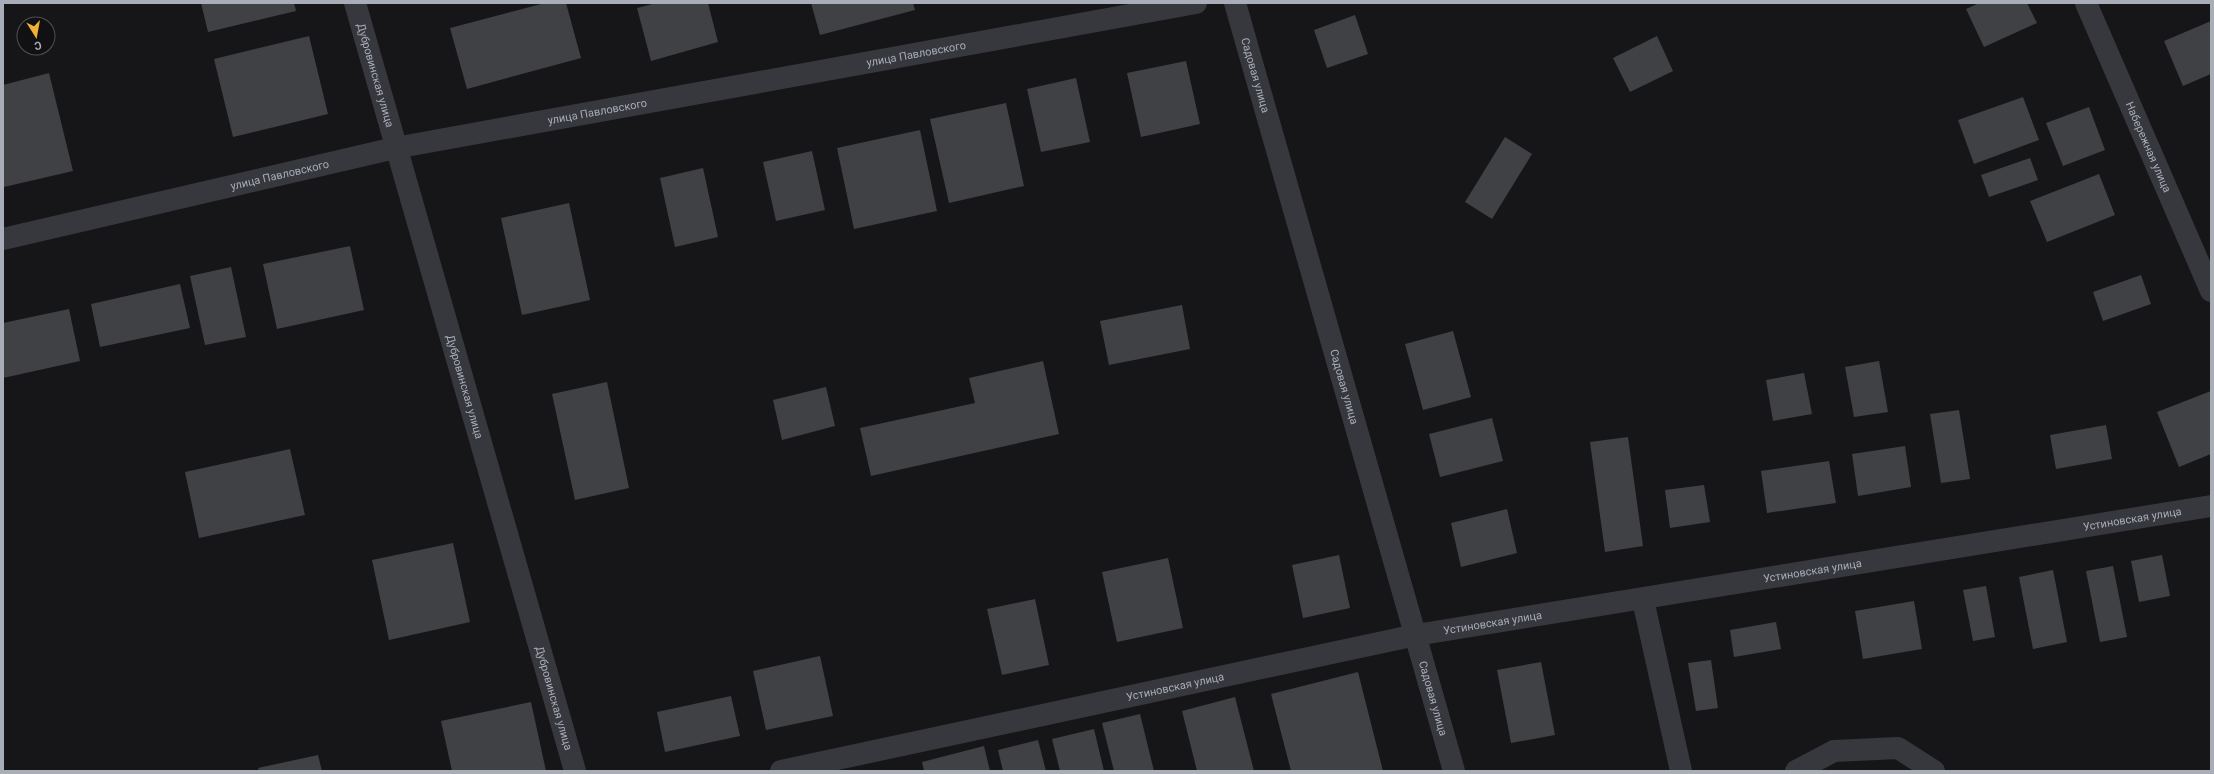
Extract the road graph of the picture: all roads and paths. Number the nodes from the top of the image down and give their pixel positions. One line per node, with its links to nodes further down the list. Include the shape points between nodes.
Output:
1 (355, 3): 5 (street, Дубровинская улица)
2 (1196, 3): 5 (street, улица Павловского)
3 (1235, 3): 10 (street, Садовая улица)
4 (2086, 3): 7 (street, Набережная улица)
5 (395, 148): 6 (street, улица Павловского); 11 (street, Дубровинская улица)
6 (3, 239)
7 (2211, 291)
8 (2211, 506): 9 (street, Устиновская улица)
9 (1642, 600): 10 (street, Устиновская улица); 14 (street)
10 (1416, 636): 12 (street, Устиновская улица); 13 (street, Садовая улица)
11 (575, 771)
12 (781, 771)
13 (1454, 771)
14 (1681, 771)
15 (1796, 771): 16 (street, via 1834,751 1898,748)
16 (1934, 771)

